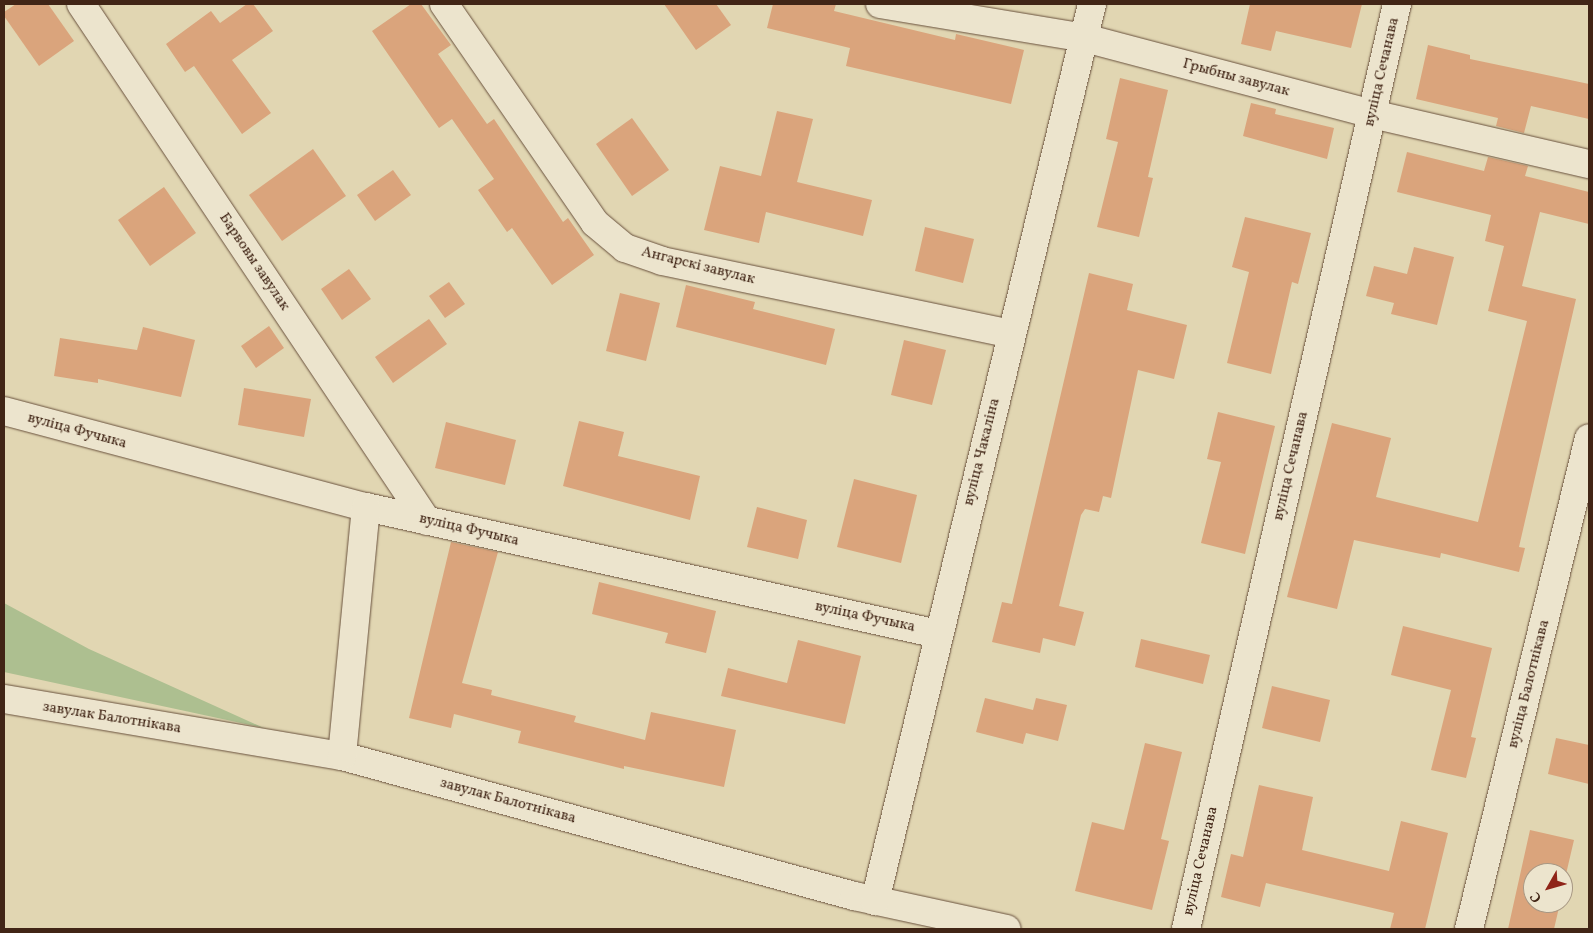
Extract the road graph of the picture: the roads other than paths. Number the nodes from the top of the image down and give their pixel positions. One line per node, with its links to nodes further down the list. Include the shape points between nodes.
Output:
1 (81, 4): 13 (street, Барвовы завулак)
2 (444, 4): 9 (street, Ангарскі завулак, via 595,223 625,248 662,261)
3 (880, 4): 6 (street, Грыбны завулак)
4 (1092, 4): 6 (street, вуліца Чакаліна)
5 (1397, 4): 7 (street, вуліца Сечанава)
6 (1084, 38): 7 (street, Грыбны завулак); 9 (street, вуліца Чакаліна)
7 (1372, 114): 8 (street, Грыбны завулак); 19 (street, вуліца Сечанава)
8 (1589, 164)
9 (1010, 334): 14 (street, вуліца Чакаліна)
10 (4, 411): 12 (street, вуліца Фучыка)
11 (1589, 438): 20 (street, вуліца Балотнікава)
12 (366, 507): 13 (street, вуліца Фучыка); 16 (street)
13 (427, 520): 14 (street, вуліца Фучыка)
14 (938, 634): 17 (street, вуліца Чакаліна)
15 (4, 699): 16 (street, завулак Балотнікава)
16 (342, 756): 17 (street, завулак Балотнікава)
17 (875, 901): 18 (street, завулак Балотнікава)
18 (1006, 929)
19 (1186, 929)
20 (1469, 929)

